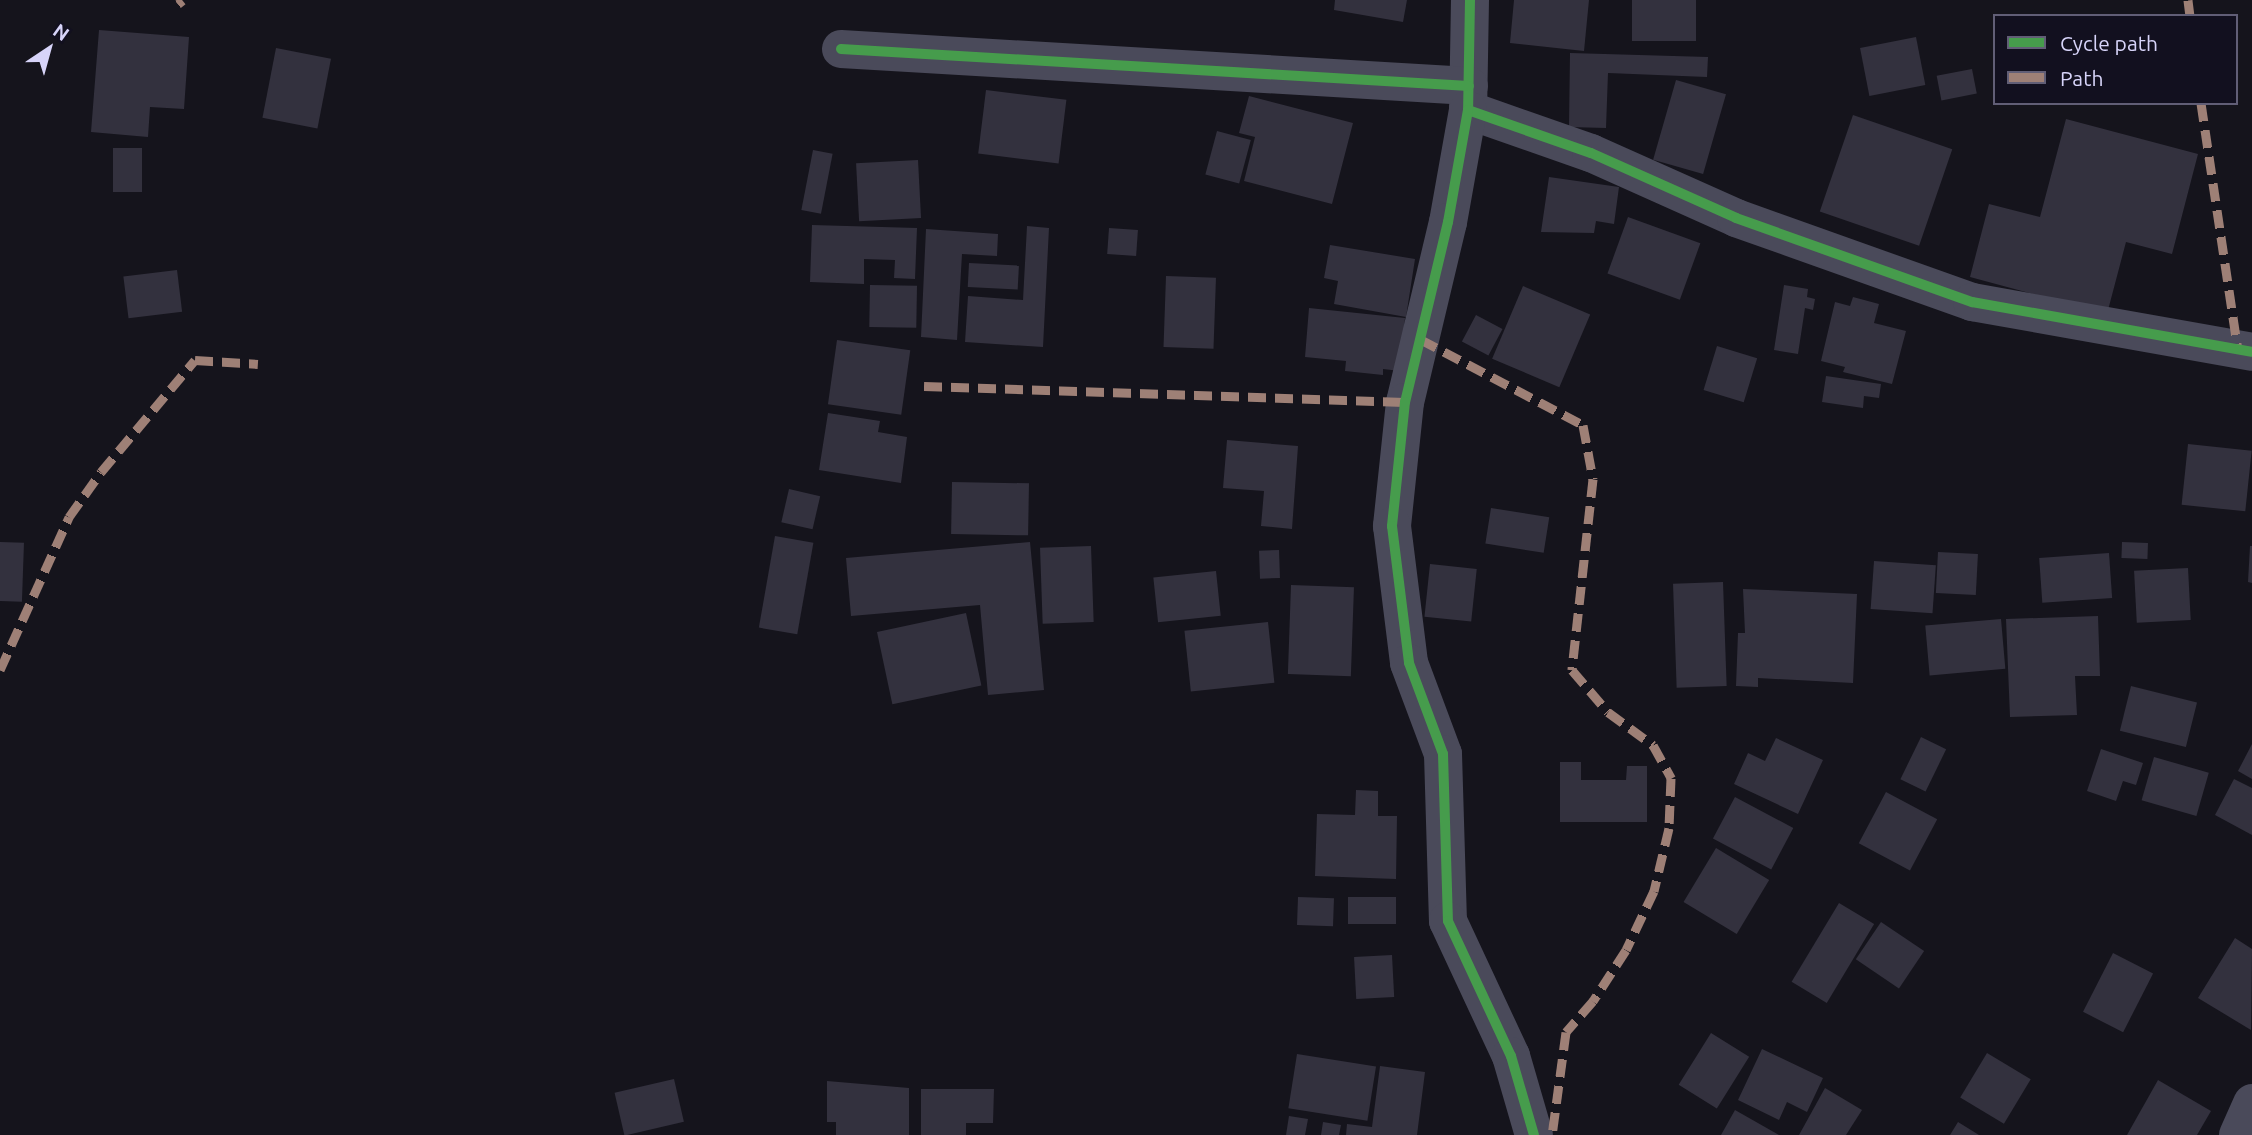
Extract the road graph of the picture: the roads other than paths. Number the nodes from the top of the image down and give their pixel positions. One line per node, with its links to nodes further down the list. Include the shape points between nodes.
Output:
1 (1470, 0): 3 (street)
2 (841, 49): 3 (street)
3 (1469, 98): 4 (street, via 1736,218 1972,302); 6 (street, via 1448,222 1405,402 1392,526 1409,663 1443,754 1448,921 1511,1056)
4 (2252, 352)
5 (2252, 1103): 7 (street)
6 (1534, 1135)
7 (2238, 1135)

